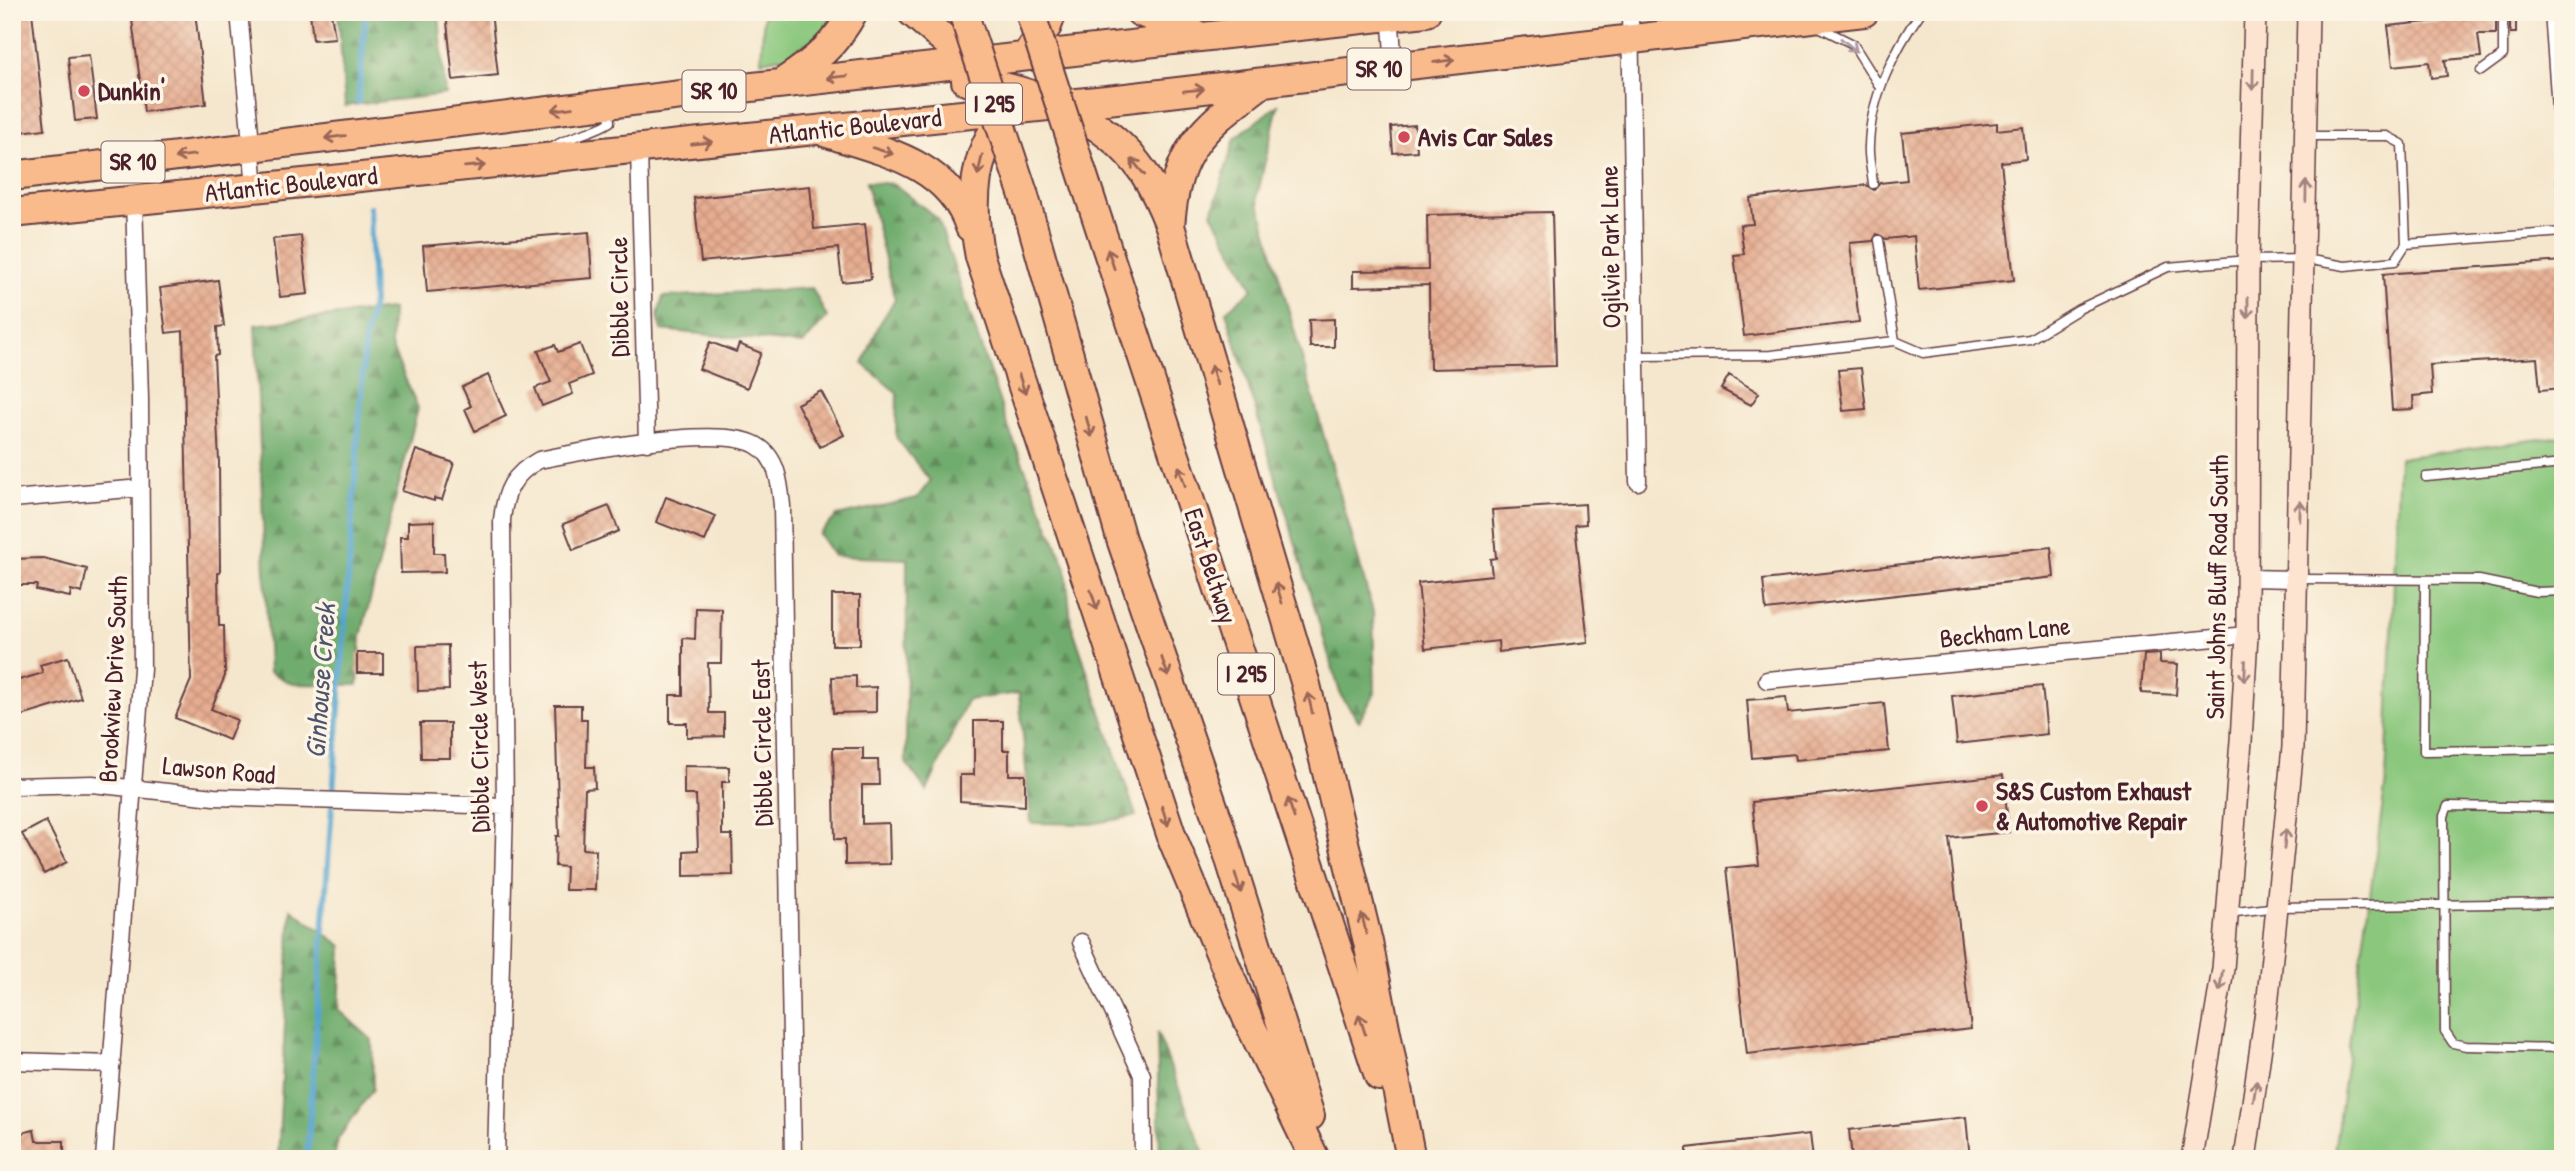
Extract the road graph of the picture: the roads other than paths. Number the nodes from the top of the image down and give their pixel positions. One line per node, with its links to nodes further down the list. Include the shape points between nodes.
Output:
1 (239, 12): 32 (street)
2 (853, 12): 24 (highway, via 840,37 820,58)
3 (912, 12): 19 (highway, via 954,48)
4 (963, 12): 80 (highway, I 295, one-way to 80, bridge, via 1024,196 1121,539 1219,824)
5 (1030, 12): 81 (highway, East Beltway / I 295, one-way to 5, bridge)
6 (1052, 12): 25 (highway)
7 (1140, 12): 18 (highway)
8 (1426, 12): 15 (highway, SR 10)
9 (1864, 12): 16 (highway, SR 10)
10 (1921, 12): 26 (lane)
11 (2255, 12): 47 (main road, Saint Johns Bluff Road South, one-way to 47)
12 (2308, 12): 31 (main road)
13 (2503, 12): 21 (lane, via 2503,55)
14 (2549, 12): 39 (lane)
15 (1390, 15): 18 (highway, SR 10); 20 (street)
16 (1803, 19): 17 (highway, SR 10); 26 (lane, one-way to 26, via 1853,44)
17 (1631, 25): 20 (highway, SR 10, one-way to 17); 49 (street, Ogilvie Park Lane)
18 (1204, 38): 25 (highway, SR 10, via 1117,46 1074,58)
19 (982, 61): 22 (highway, Atlantic Boulevard / SR 10); 25 (highway, Atlantic Boulevard / SR 10)
20 (1394, 67): 23 (highway, SR 10)
21 (2481, 71)
22 (886, 72): 24 (highway, Atlantic Boulevard / SR 10, one-way to 24); 25 (highway)
23 (1263, 82): 27 (highway, SR 10, one-way to 23); 41 (highway, via 1208,125 1190,149 1172,204)
24 (782, 83): 28 (highway, Atlantic Boulevard / SR 10)
25 (1019, 84): 27 (highway); 29 (highway); 30 (highway, Atlantic Boulevard / SR 10, via 930,118); 45 (highway, one-way to 45, via 982,155 974,195)
26 (1880, 87): 36 (lane, via 1868,146)
27 (1126, 98): 29 (highway, SR 10)
28 (609, 104): 32 (highway, Atlantic Boulevard / SR 10, one-way to 32); 34 (lane, via 610,122 596,132 570,135)
29 (1057, 105): 41 (highway, one-way to 29, via 1155,190 1128,155 1098,127)
30 (818, 131): 33 (highway, Atlantic Boulevard / SR 10, one-way to 30); 45 (highway, one-way to 45, via 897,155 942,182 958,199)
31 (2306, 136): 44 (lane, via 2387,136 2402,144); 46 (main road, one-way to 31)
32 (253, 148): 35 (highway, Atlantic Boulevard / SR 10, one-way to 35); 37 (street)
33 (639, 150): 34 (highway, Atlantic Boulevard / SR 10); 50 (street, Dibble Circle)
34 (533, 160): 37 (highway, Atlantic Boulevard / SR 10, one-way to 34)
35 (12, 176)
36 (1873, 184)
37 (255, 187): 38 (highway, Atlantic Boulevard / SR 10)
38 (134, 200): 40 (highway, Atlantic Boulevard / SR 10); 54 (street, Brookview Drive South)
39 (2563, 205)
40 (12, 214)
41 (1170, 226): 81 (highway, one-way to 41, via 1368,942 1306,685)
42 (2563, 232): 44 (lane)
43 (1879, 240): 48 (lane)
44 (2406, 244): 46 (lane, via 2395,261 2345,266)
45 (980, 257): 79 (highway, one-way to 79, via 1173,840 1248,1020)
46 (2305, 259): 47 (lane); 57 (main road, one-way to 46)
47 (2248, 260): 48 (lane, via 2168,267 2079,309 2030,339 1923,353); 56 (main road, Saint Johns Bluff Road South, one-way to 56)
48 (1895, 341): 49 (lane, via 1771,355)
49 (1636, 356): 53 (street, Ogilvie Park Lane)
50 (647, 443): 65 (street, Dibble Circle West, via 539,460 523,469 504,499); 77 (street, Dibble Circle East, via 738,437 758,446 778,474 784,573)
51 (2563, 464): 52 (lane)
52 (2426, 477)
53 (1638, 482)
54 (141, 488): 55 (street); 64 (street, Brookview Drive South, via 142,670)
55 (12, 499)
56 (2247, 578): 57 (street); 60 (main road, Saint Johns Bluff Road South)
57 (2298, 579): 58 (lane); 69 (main road, one-way to 57, via 2293,747)
58 (2425, 580): 59 (lane, via 2479,580 2537,592); 62 (lane, via 2424,751)
59 (2563, 591)
60 (2247, 635): 61 (street, Beckham Lane); 70 (main road, Saint Johns Bluff Road South, one-way to 70)
61 (1767, 680)
62 (2563, 750)
63 (12, 786): 64 (street, Lawson Road)
64 (133, 787): 65 (street, Lawson Road, via 214,797); 74 (street, Brookview Drive South)
65 (505, 806): 76 (street, Dibble Circle West)
66 (2563, 808): 67 (lane, via 2448,806 2444,816)
67 (2444, 904): 68 (lane); 69 (lane); 72 (lane, via 2445,1031 2453,1044)
68 (2563, 904)
69 (2278, 907): 70 (lane); 83 (main road, one-way to 69)
70 (2228, 913): 82 (main road, Saint Johns Bluff Road South, one-way to 82)
71 (1081, 942): 78 (street, via 1142,1075)
72 (2563, 1048)
73 (12, 1061): 74 (street)
74 (112, 1064): 75 (street, Brookview Drive South)
75 (104, 1159)
76 (496, 1159)
77 (793, 1159)
78 (1143, 1159)
79 (1315, 1159)
80 (1323, 1159)
81 (1409, 1159)
82 (2192, 1159)
83 (2245, 1159)

